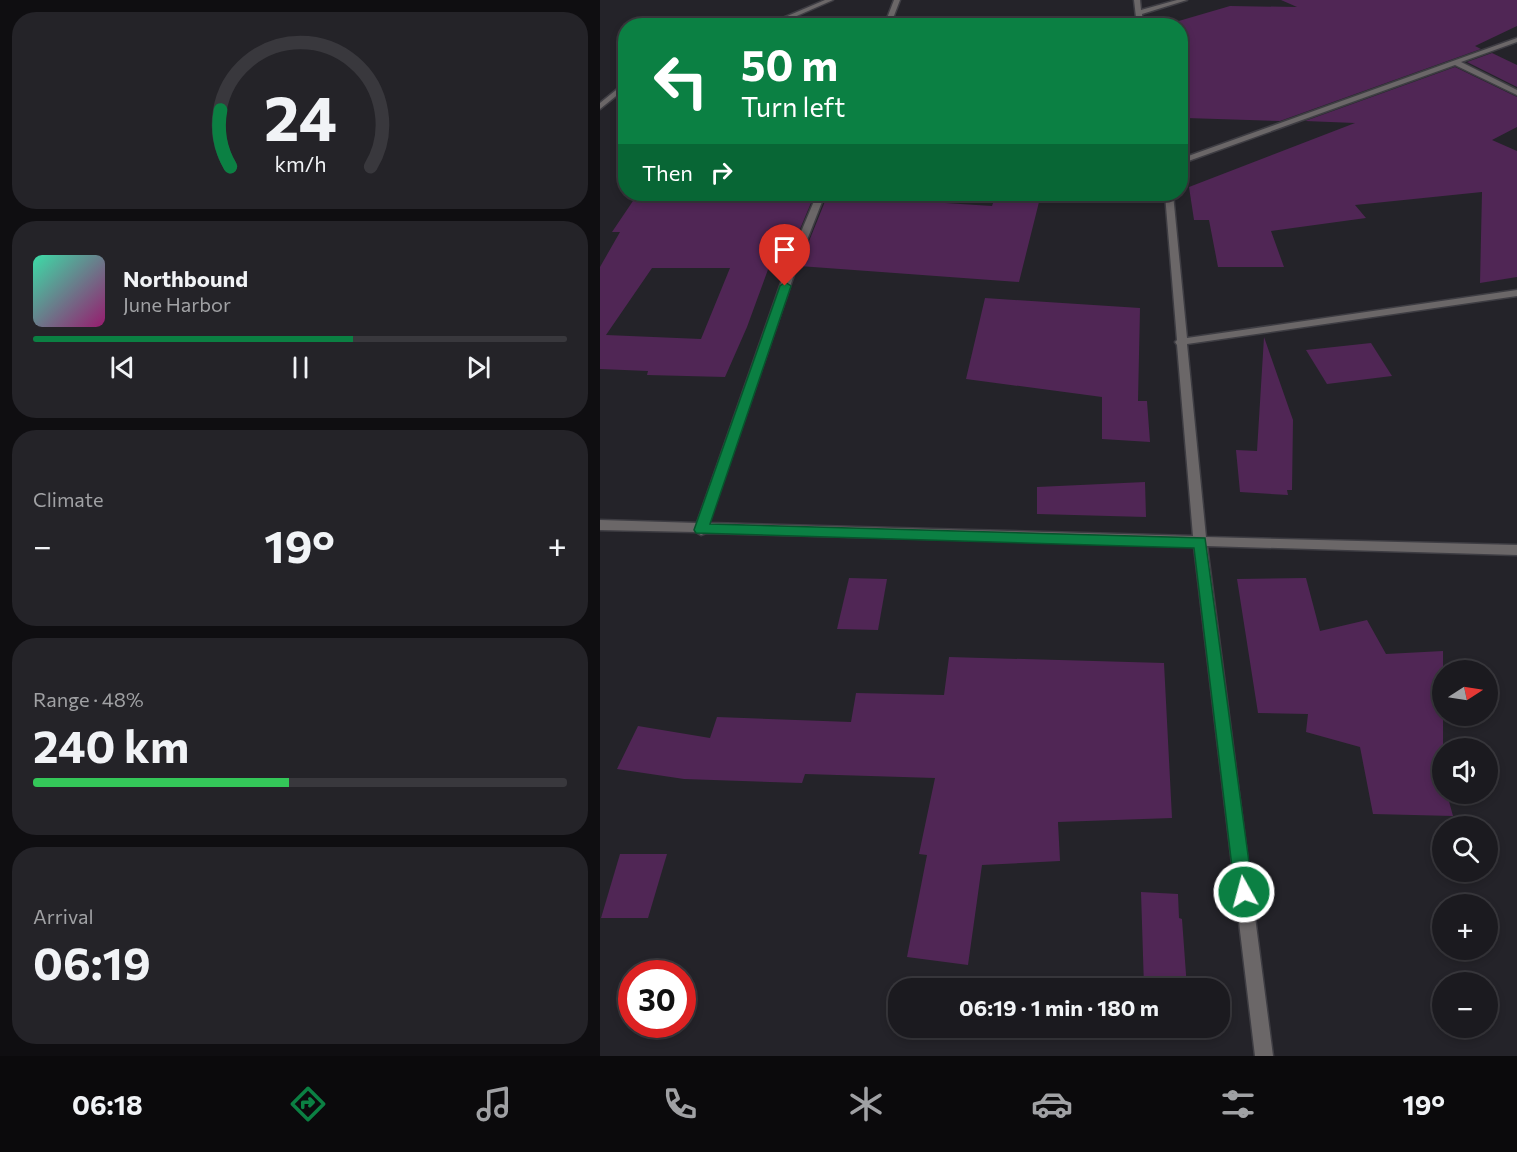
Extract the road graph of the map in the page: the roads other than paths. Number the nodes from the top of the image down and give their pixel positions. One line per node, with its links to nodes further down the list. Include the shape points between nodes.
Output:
1 (830, 0): 6 (street)
2 (897, 0): 7 (street)
3 (1137, 0): 5 (street)
4 (1184, 0): 5 (street)
5 (1138, 13): 8 (street)
6 (786, 18)
7 (890, 18)
8 (1139, 18)
9 (1517, 40): 10 (street)
10 (1455, 62): 12 (street); 14 (street)
11 (618, 91): 13 (street)
12 (1517, 93)
13 (600, 107)
14 (1188, 159)
15 (818, 201): 20 (street)
16 (1169, 201): 18 (street)
17 (1517, 293): 18 (street)
18 (1180, 342): 21 (street)
19 (600, 525): 20 (street)
20 (701, 530): 21 (street)
21 (1200, 542): 22 (street); 23 (street)
22 (1517, 550)
23 (1264, 1056)

